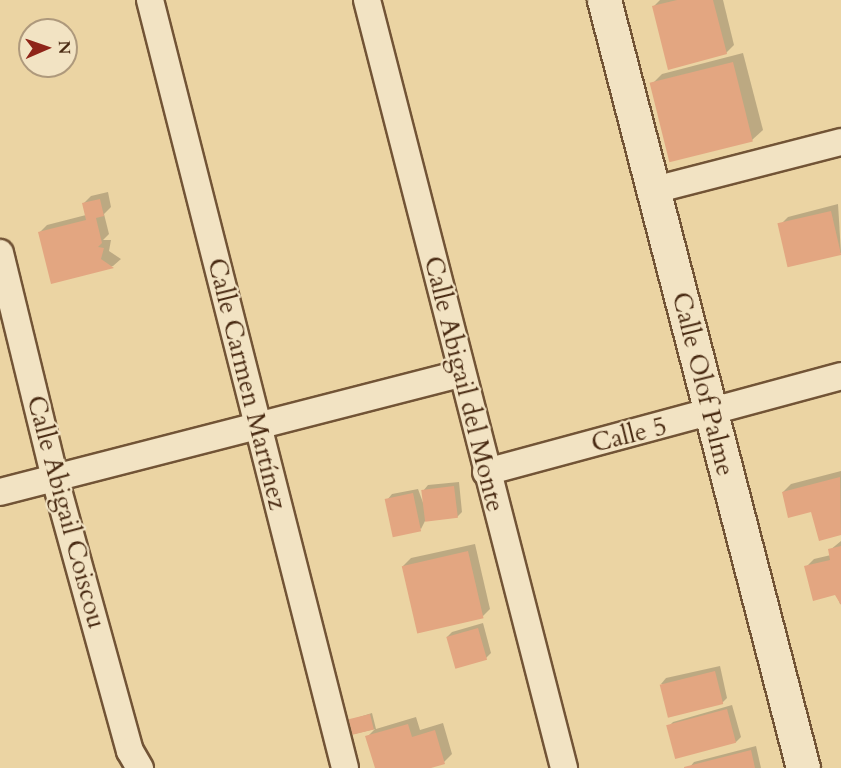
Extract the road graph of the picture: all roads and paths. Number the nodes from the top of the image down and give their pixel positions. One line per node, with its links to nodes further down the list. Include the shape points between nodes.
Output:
1 (150, 0): 10 (street, Calle Carmen Martínez)
2 (367, 0): 7 (street, Calle Abigail del Monte)
3 (604, 0): 5 (street, Calle Olof Palme)
4 (841, 142): 5 (street)
5 (654, 190): 9 (street, Calle Olof Palme)
6 (0, 253): 12 (street, Calle Abigail Coiscou)
7 (461, 374): 10 (street); 11 (street, Calle Abigail del Monte)
8 (841, 376): 9 (street, Calle 5)
9 (710, 415): 11 (street, Calle 5); 17 (street, Calle Olof Palme)
10 (257, 427): 12 (street); 15 (street, Calle Carmen Martínez)
11 (486, 472): 16 (street, Calle Abigail del Monte)
12 (56, 479): 13 (street); 14 (street, Calle Abigail Coiscou, via 130,752)
13 (0, 492)
14 (140, 768)
15 (345, 768)
16 (564, 768)
17 (802, 768)

